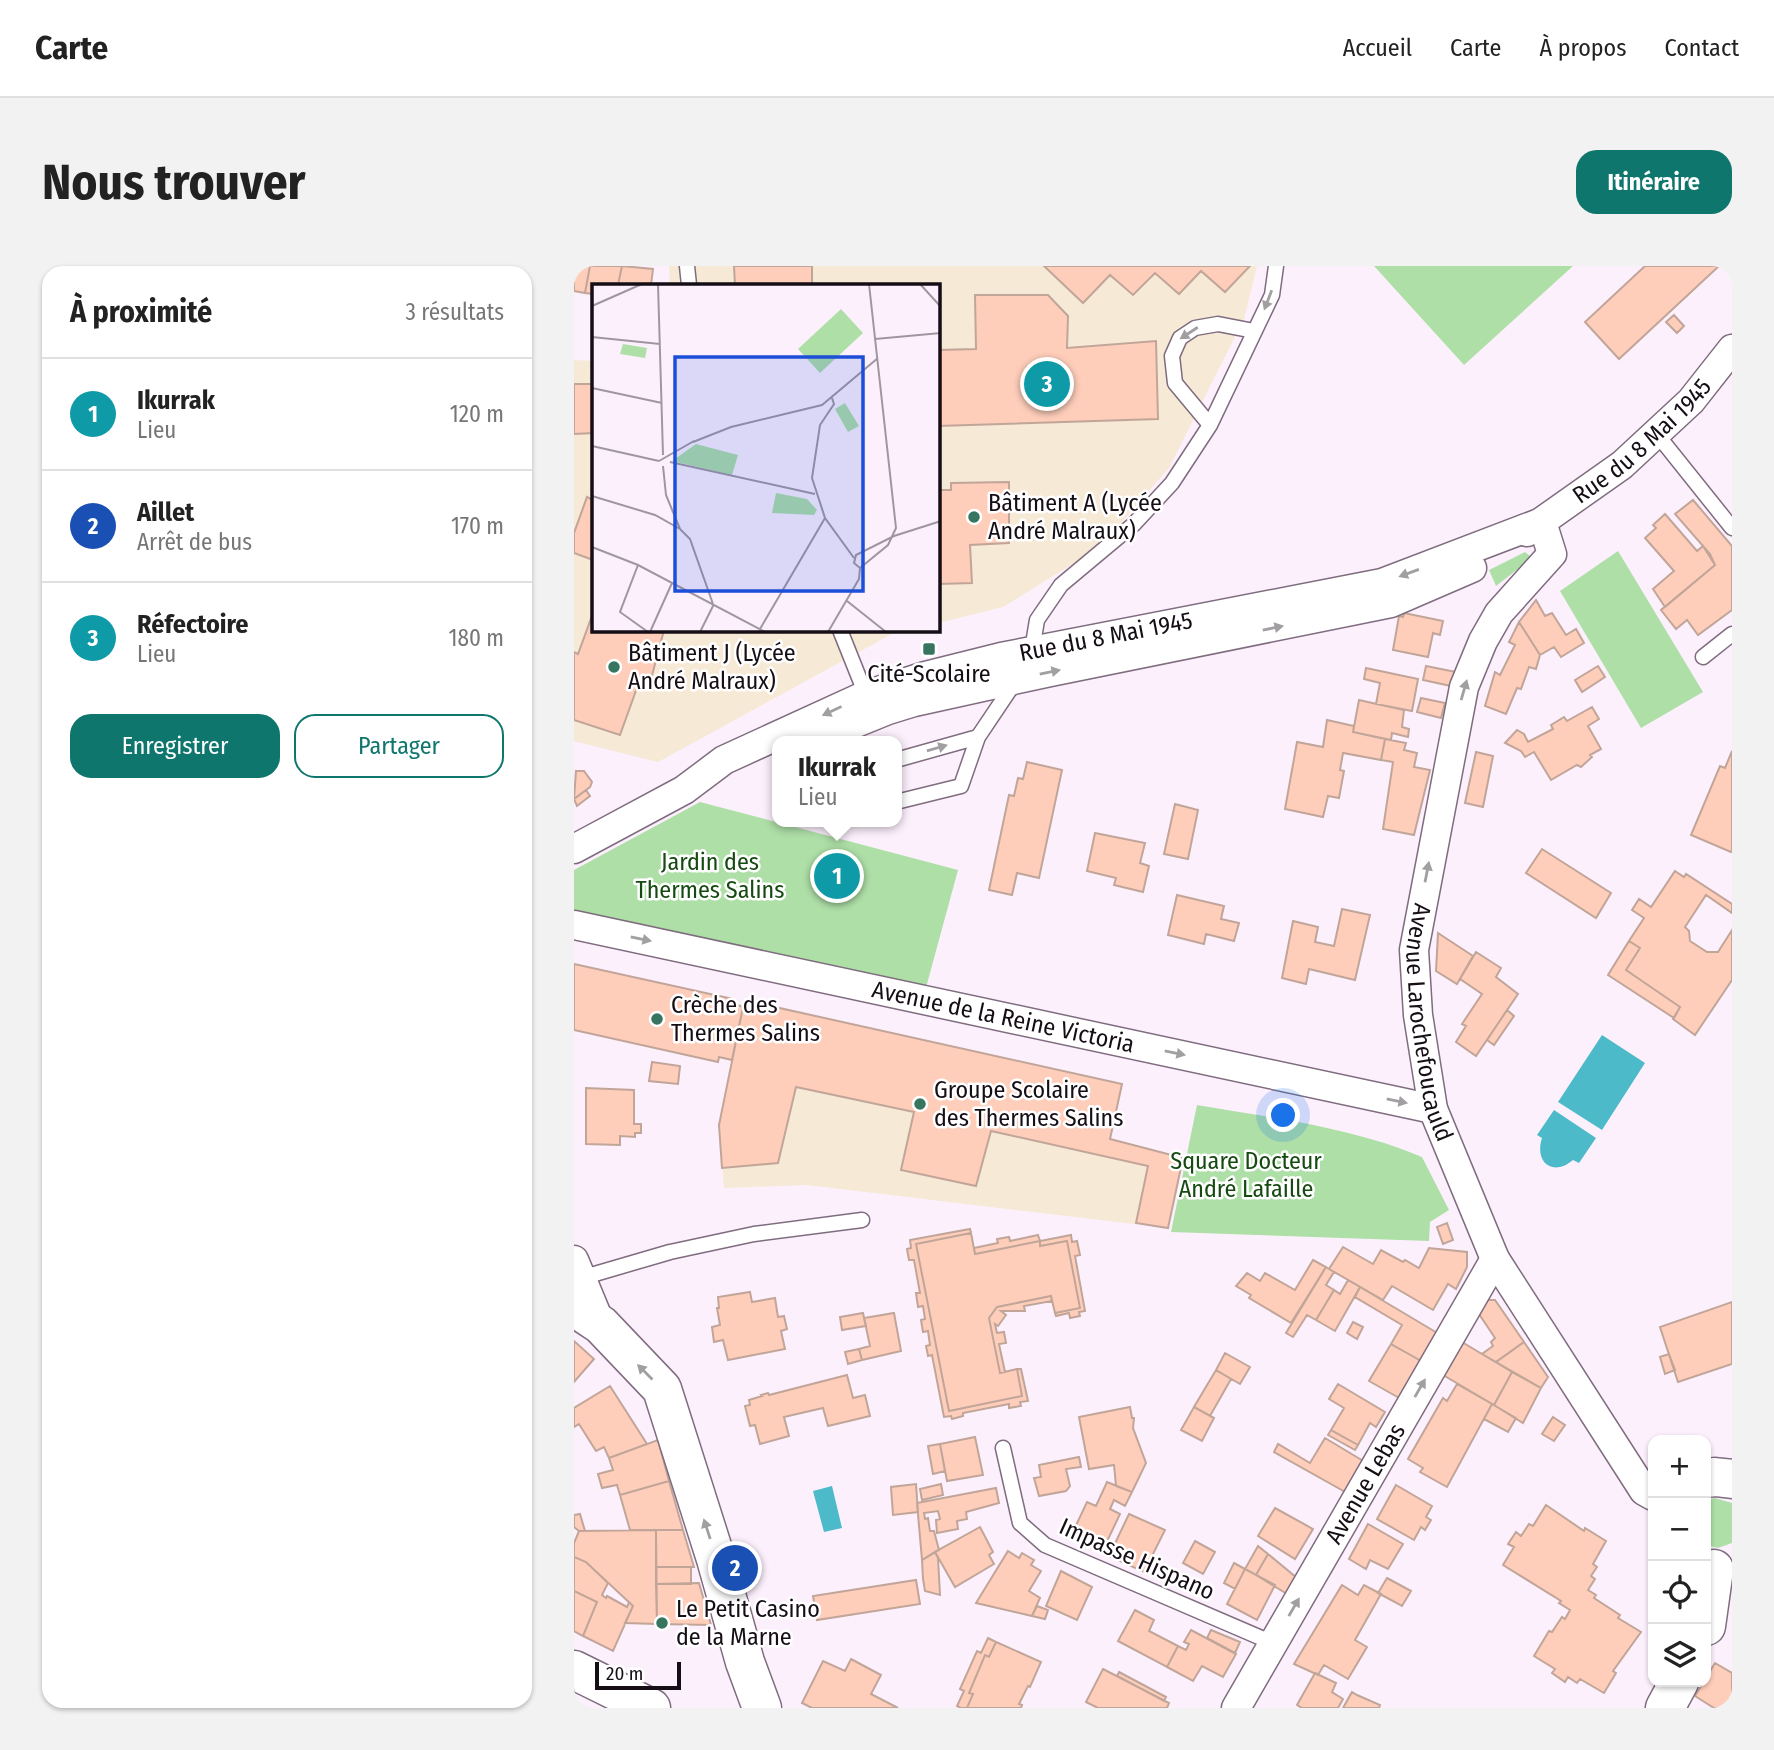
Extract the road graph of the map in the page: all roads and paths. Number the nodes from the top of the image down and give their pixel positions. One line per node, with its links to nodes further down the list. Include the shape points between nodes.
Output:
1 (687, 266): 3 (lane)
2 (1276, 266): 4 (lane, one-way to 4, via 1272,295)
3 (690, 284)
4 (1254, 331): 6 (lane); 6 (lane, one-way to 6, via 1218,324 1195,328 1180,338 1172,356 1175,383)
5 (1732, 349): 7 (street, Rue du 8 Mai 1945, via 1691,401)
6 (1210, 425): 12 (lane, via 1172,482 1134,524 1061,586 1037,620)
7 (1656, 433): 8 (street, Rue du 8 Mai 1945, via 1622,465); 9 (lane)
8 (1542, 522): 12 (street, Rue du 8 Mai 1945, one-way to 12, via 1382,583); 14 (street, Rue du 8 Mai 1945, one-way to 8, via 1391,603 1477,566); 26 (street, Avenue Larochefoucauld, one-way to 8, via 1413,950 1421,904 1464,687 1499,613 1552,555)
9 (1732, 528)
10 (841, 632): 15 (lane)
11 (1732, 634): 13 (lane)
12 (1032, 650): 15 (street, Rue du 8 Mai 1945)
13 (1703, 657)
14 (1017, 679): 17 (street, Rue du 8 Mai 1945, via 901,706); 18 (lane)
15 (866, 695): 16 (street, Rue du 8 Mai 1945, one-way to 16)
16 (776, 736)
17 (825, 736)
18 (978, 737): 21 (lane, one-way to 18); 23 (lane, via 961,786)
19 (772, 738): 22 (street, Rue du 8 Mai 1945, one-way to 22, via 724,760)
20 (772, 758): 22 (street, Rue du 8 Mai 1945, via 731,777)
21 (902, 759)
22 (684, 790): 24 (street, Rue du 8 Mai 1945)
23 (902, 801)
24 (574, 849)
25 (574, 925): 26 (street, Avenue de la Reine Victoria, one-way to 26)
26 (1433, 1109): 28 (street, Avenue Larochefoucauld)
27 (862, 1220): 29 (lane, via 742,1236 670,1252)
28 (1495, 1259): 31 (street, Avenue Larochefoucauld); 34 (street, Avenue Lebas, one-way to 28)
29 (583, 1292): 37 (main road, one-way to 29, via 662,1389)
30 (1003, 1448): 34 (lane, Impasse Hispano, via 1020,1523 1045,1545)
31 (1648, 1493)
32 (1717, 1567): 33 (main road)
33 (1706, 1624)
34 (1273, 1643): 39 (street, Avenue Lebas)
35 (574, 1670): 38 (main road)
36 (1676, 1687): 40 (main road)
37 (755, 1701)
38 (650, 1708)
39 (1236, 1708)
40 (1665, 1708)

